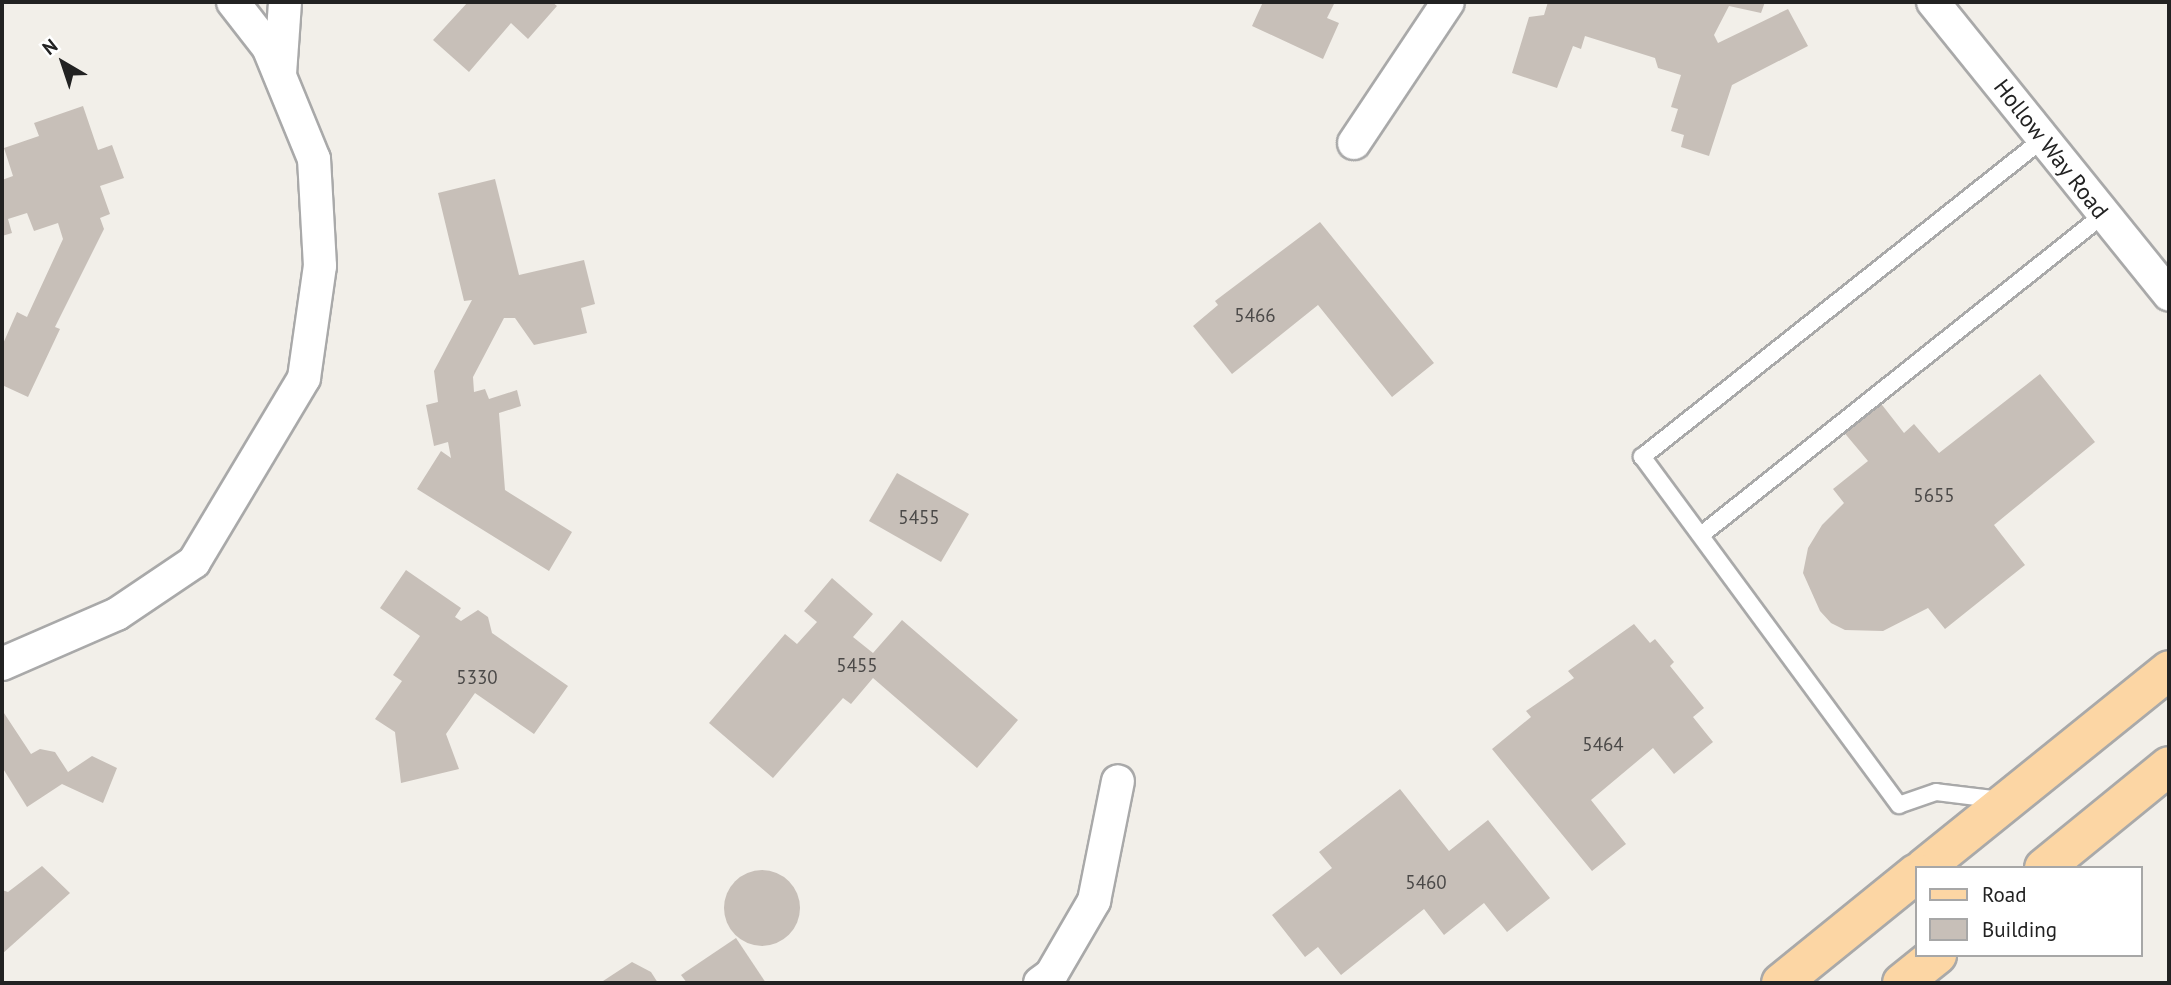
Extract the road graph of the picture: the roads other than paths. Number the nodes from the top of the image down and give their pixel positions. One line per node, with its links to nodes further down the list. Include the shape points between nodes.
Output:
1 (233, 2): 5 (street, via 268,47)
2 (285, 2): 5 (street)
3 (1448, 2): 7 (street)
4 (1933, 2): 6 (street, Hollow Way Road)
5 (279, 75): 11 (street, via 314,159 320,266 304,378 194,562 117,614)
6 (2043, 139): 8 (street, Hollow Way Road); 10 (lane, via 1642,457)
7 (1354, 143)
8 (2103, 215): 9 (street, Hollow Way Road); 10 (lane)
9 (2169, 295)
10 (1701, 535): 15 (lane, via 1899,805 1936,792)
11 (2, 664)
12 (2169, 670): 15 (main road)
13 (2169, 766): 17 (main road)
14 (1118, 781): 20 (street, via 1094,901 1051,975)
15 (2007, 801): 16 (main road)
16 (1926, 866)
17 (2046, 866)
18 (1916, 874): 21 (main road)
19 (1934, 957): 22 (main road)
20 (1040, 983)
21 (1781, 983)
22 (1902, 983)

